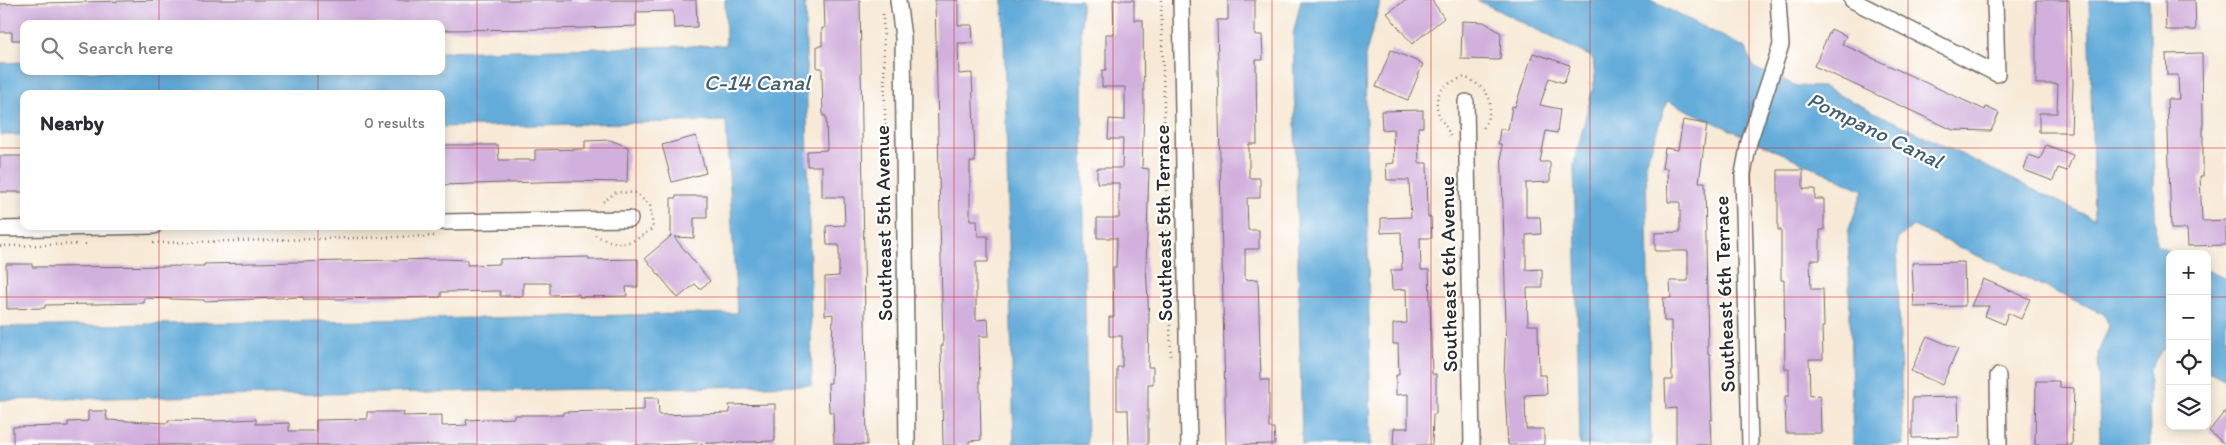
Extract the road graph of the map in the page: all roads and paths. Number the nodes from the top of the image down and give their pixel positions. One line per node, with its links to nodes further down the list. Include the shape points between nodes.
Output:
1 (898, 0): 22 (street, Southeast 5th Avenue, via 902,37)
2 (1162, 0): 20 (path)
3 (1181, 0): 23 (street, Southeast 5th Terrace)
4 (1778, 0): 25 (street, Southeast 6th Terrace, via 1781,45 1749,142 1742,174)
5 (1852, 0): 6 (street, via 1997,74)
6 (1995, 0)
7 (883, 12): 19 (path)
8 (1466, 102): 24 (street, Southeast 6th Avenue)
9 (597, 206): 15 (path, via 616,192 636,193 650,206 653,228 635,242 610,242)
10 (630, 219): 13 (street)
11 (0, 228): 12 (street)
12 (20, 228)
13 (445, 229)
14 (421, 230): 16 (path)
15 (590, 232)
16 (149, 243)
17 (98, 244): 18 (path)
18 (0, 246)
19 (889, 304)
20 (1171, 361)
21 (1998, 376): 26 (street)
22 (907, 445)
23 (1189, 445)
24 (1472, 445)
25 (1750, 445)
26 (1999, 445)

